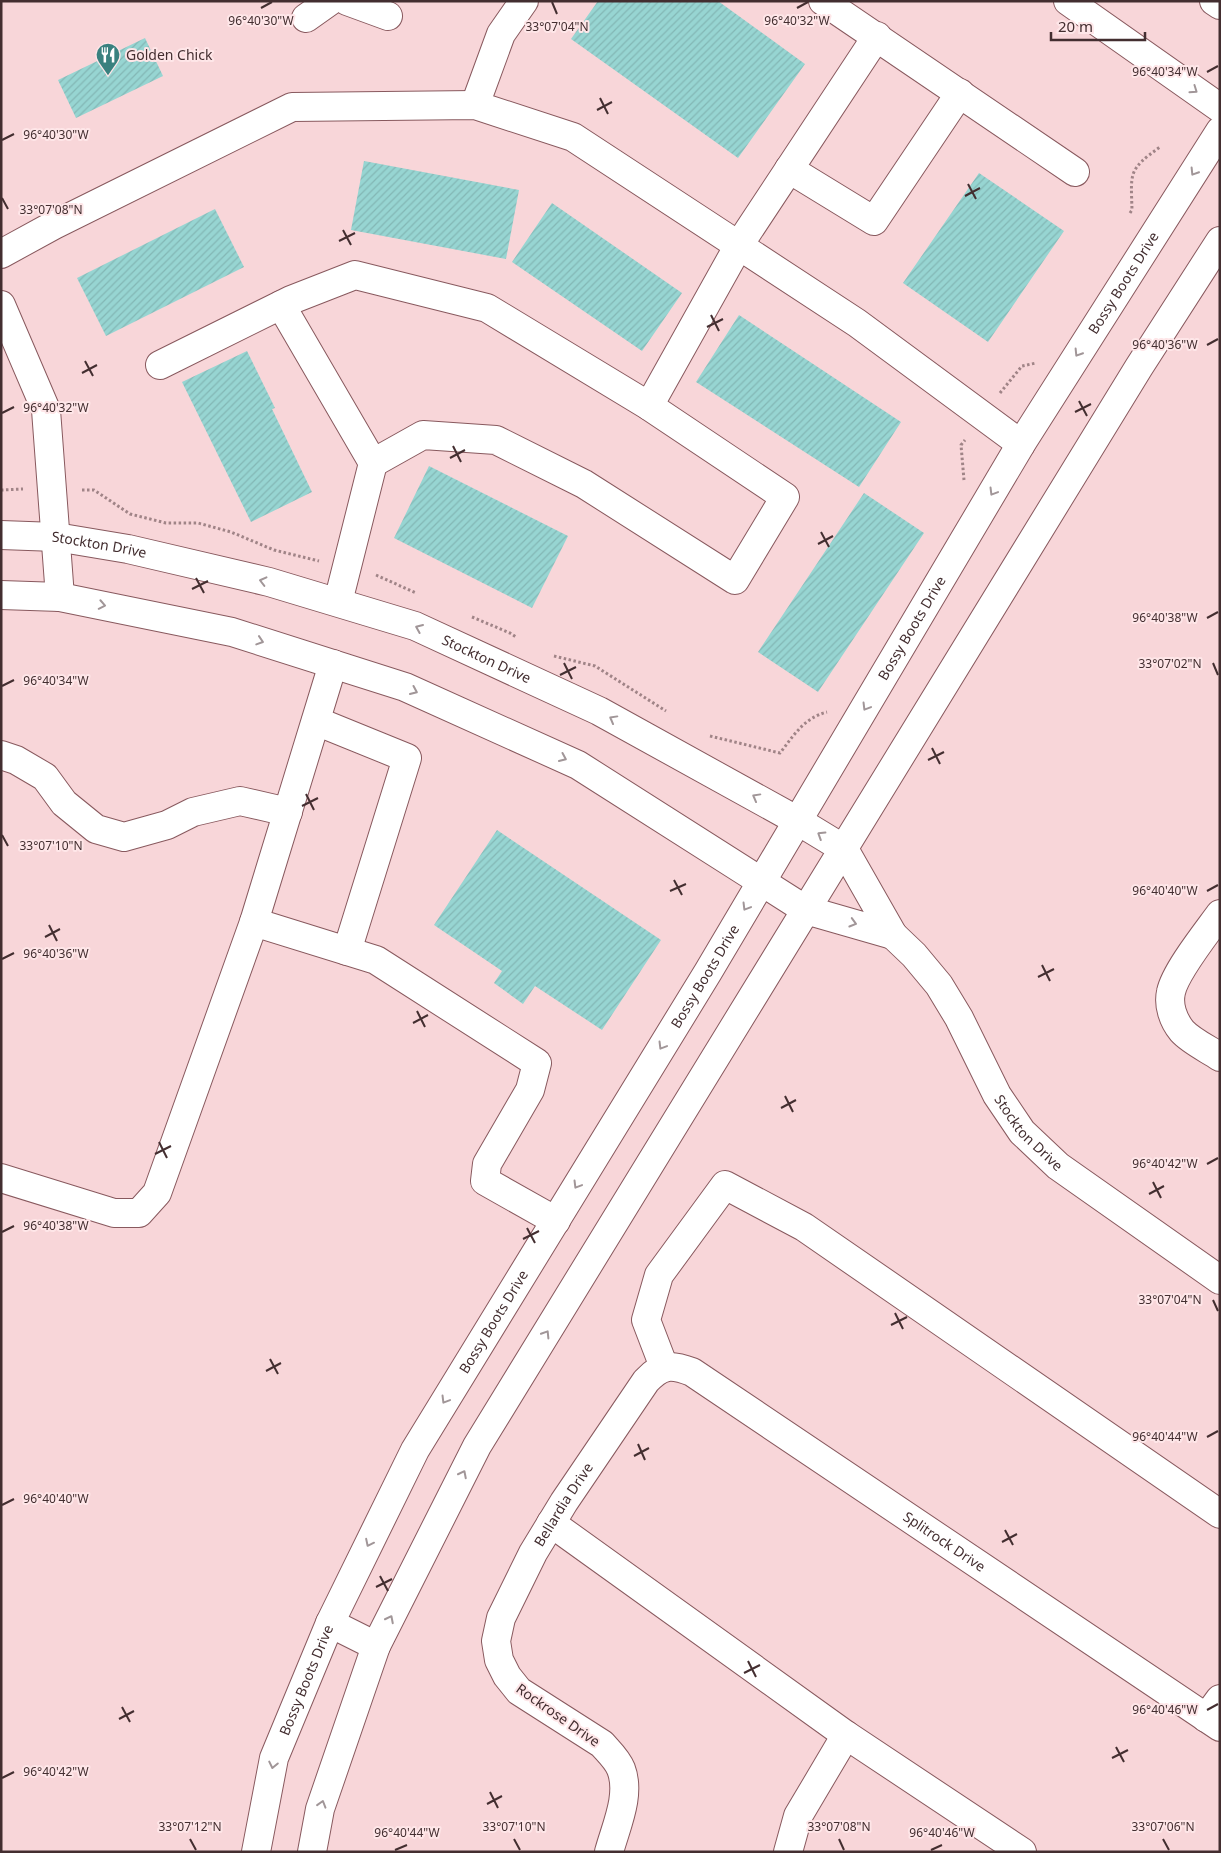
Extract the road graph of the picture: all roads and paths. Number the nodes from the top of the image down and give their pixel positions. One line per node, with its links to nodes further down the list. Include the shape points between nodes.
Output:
1 (330, 1): 9 (street)
2 (347, 1): 8 (street)
3 (524, 1): 12 (street, via 501,34)
4 (822, 1): 10 (street)
5 (1068, 1): 13 (street, one-way to 13)
6 (1214, 1): 7 (street)
7 (1220, 5)
8 (388, 16)
9 (306, 18)
10 (877, 36): 11 (street); 15 (street)
11 (960, 94): 15 (street, via 874,221); 16 (street)
12 (475, 105): 18 (street, via 573,137); 19 (street, via 292,107)
13 (1220, 108)
14 (1220, 131): 24 (street, Bossy Boots Drive, one-way to 24)
15 (789, 169): 18 (street)
16 (1075, 172)
17 (1220, 240): 36 (street)
18 (739, 245): 23 (street); 24 (street, via 857,323)
19 (1, 254)
20 (1, 305): 27 (street, via 46,410)
21 (281, 305): 22 (street); 23 (street, via 355,275 487,308); 25 (street)
22 (160, 366)
23 (649, 406): 25 (street, via 785,497 735,580 584,484 496,440 424,435)
24 (1021, 444): 35 (street, Bossy Boots Drive, one-way to 35)
25 (374, 463): 30 (street)
26 (1, 535): 27 (street, Stockton Drive)
27 (56, 537): 29 (street); 30 (street, Stockton Drive, one-way to 27, via 128,549)
28 (1, 595): 29 (street, Stockton Drive)
29 (60, 597): 31 (street, Stockton Drive, one-way to 31, via 232,632)
30 (338, 602): 35 (street, Stockton Drive, one-way to 30, via 599,712 415,626)
31 (333, 664): 32 (street); 37 (street, Stockton Drive, one-way to 37, via 405,687 578,765)
32 (316, 721): 34 (street); 42 (street, via 407,758)
33 (1, 755): 34 (street, via 45,777 64,803 96,829 124,837 167,825 193,812 240,801)
34 (288, 812): 40 (street)
35 (798, 821): 36 (street, Stockton Drive, one-way to 35); 37 (street, Bossy Boots Drive)
36 (844, 849): 38 (street); 41 (street, Stockton Drive)
37 (760, 882): 38 (street, Stockton Drive); 45 (street, Bossy Boots Drive, one-way to 45)
38 (806, 910): 41 (street, Stockton Drive, one-way to 41); 51 (street, one-way to 38, via 477,1446)
39 (1220, 914): 43 (street, via 1175,979 1170,992 1170,1009 1176,1022 1184,1032)
40 (254, 922): 42 (street); 44 (street, via 157,1193 138,1214 114,1213)
41 (894, 935): 46 (street, Stockton Drive, via 939,985 997,1095 1022,1132 1058,1166)
42 (347, 951): 45 (street, via 376,960 537,1062 530,1090 487,1164 485,1181)
43 (1220, 1057)
44 (1, 1178)
45 (556, 1221): 50 (street, Bossy Boots Drive, one-way to 50, via 415,1450)
46 (1220, 1280)
47 (664, 1367): 48 (street, via 646,1320 659,1275 725,1185 804,1227); 49 (street, Bellardia Drive, via 646,1380); 53 (street, Splitrock Drive, via 692,1372)
48 (1220, 1514)
49 (551, 1523): 52 (street, Bellardia Drive, via 501,1618 496,1641); 54 (street)
50 (330, 1623): 51 (street); 55 (street, Bossy Boots Drive, one-way to 55, via 274,1758)
51 (376, 1646): 56 (street, one-way to 51, via 320,1809)
52 (499, 1660): 57 (street, Rockrose Drive, via 519,1691 602,1744 620,1768 624,1798)
53 (1215, 1715)
54 (846, 1735): 58 (street, via 798,1816); 59 (street)
55 (256, 1852)
56 (312, 1852)
57 (609, 1852)
58 (788, 1852)
59 (1022, 1852)

